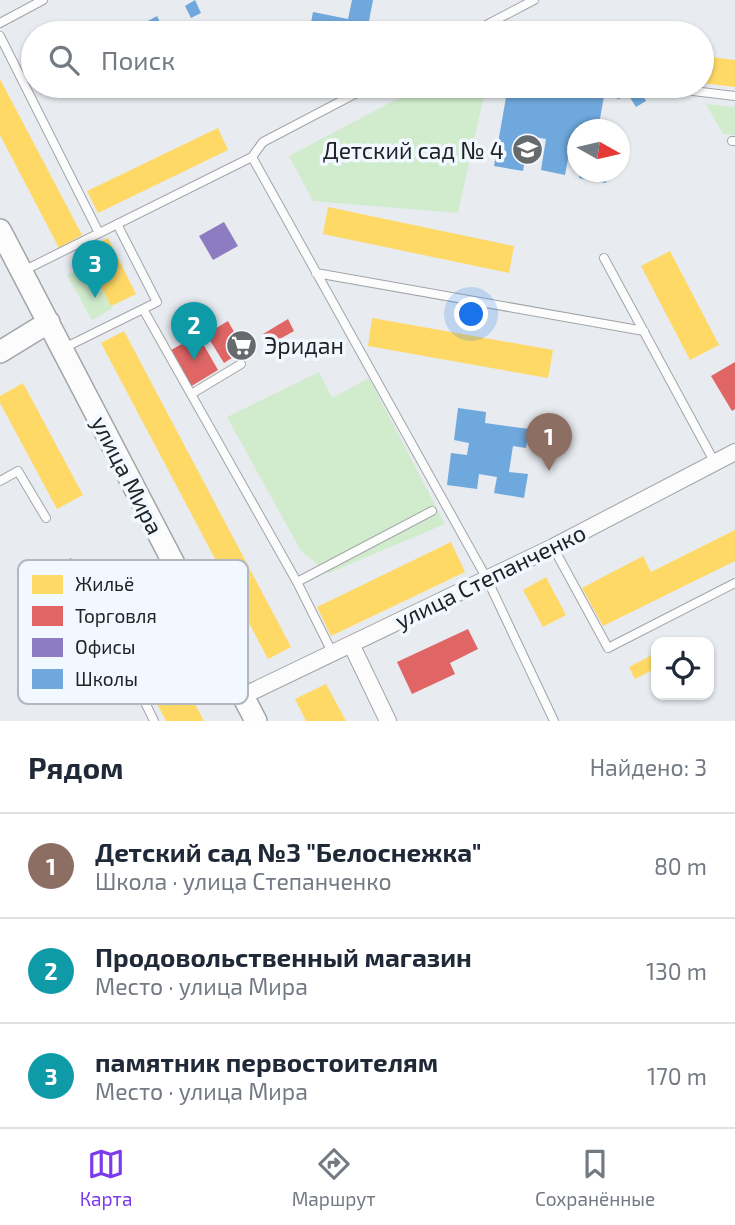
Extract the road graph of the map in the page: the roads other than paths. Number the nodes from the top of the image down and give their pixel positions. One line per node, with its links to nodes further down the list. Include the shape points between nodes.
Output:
1 (43, 0): 4 (lane)
2 (534, 0): 3 (lane)
3 (494, 21)
4 (0, 23)
5 (0, 36): 6 (lane)
6 (21, 78)
7 (714, 94): 8 (lane)
8 (735, 96)
9 (31, 98): 14 (lane)
10 (347, 98): 11 (lane, via 262,142)
11 (252, 157): 12 (lane); 17 (lane)
12 (117, 224): 14 (lane); 18 (lane, via 157,302)
13 (0, 230): 16 (street, улица Мира)
14 (99, 233): 16 (lane)
15 (604, 258): 20 (lane)
16 (22, 272): 19 (street, улица Мира)
17 (316, 273): 20 (lane); 32 (lane)
18 (143, 309): 21 (lane); 24 (lane)
19 (49, 322): 21 (street, улица Мира); 22 (street)
20 (644, 331): 26 (lane)
21 (62, 349): 31 (street, улица Мира)
22 (0, 352)
23 (241, 364): 24 (lane)
24 (192, 393): 33 (lane)
25 (735, 452): 26 (street, улица Степанченко)
26 (715, 463): 30 (street, улица Степанченко)
27 (0, 481): 29 (lane, via 18,471)
28 (432, 510): 33 (lane)
29 (46, 518)
30 (553, 547): 32 (street, улица Степанченко); 34 (lane, via 608,648)
31 (172, 560)
32 (487, 579): 35 (street, улица Степанченко); 43 (lane)
33 (296, 582): 36 (lane)
34 (735, 583)
35 (351, 644): 36 (street, улица Степанченко); 42 (street)
36 (332, 652): 37 (street, улица Степанченко)
37 (248, 694)
38 (146, 704): 40 (lane)
39 (247, 704): 41 (street, улица Мира)
40 (154, 721)
41 (256, 721)
42 (388, 721)
43 (554, 721)

